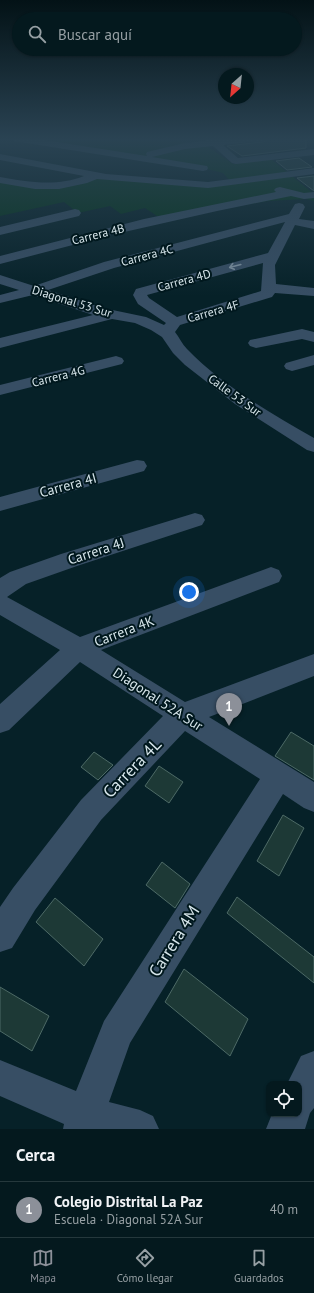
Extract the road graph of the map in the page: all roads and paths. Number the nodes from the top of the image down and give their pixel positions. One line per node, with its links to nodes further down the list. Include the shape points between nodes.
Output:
1 (283, 191): 2 (street)
2 (290, 193): 3 (street); 8 (street, Carrera 4B, via 230,204)
3 (309, 196): 5 (street)
4 (75, 214): 7 (street)
5 (293, 219): 6 (street, Carrera 4C); 9 (street); 11 (street, Carrera 4C)
6 (314, 225)
7 (0, 231)
8 (79, 239): 10 (street, Carrera 4B); 11 (street)
9 (272, 256): 14 (street, via 268,265); 18 (street, Carrera 4D, one-way to 18, via 142,292 140,295 143,301)
10 (0, 260)
11 (108, 265): 13 (street, Carrera 4C)
12 (0, 279): 13 (street, Diagonal 53 Sur)
13 (35, 290): 16 (street, Carrera 4C); 17 (street, Diagonal 53 Sur)
14 (266, 292): 15 (street, Carrera 4F); 18 (street, Carrera 4F)
15 (314, 292)
16 (0, 299)
17 (111, 315): 18 (street, Diagonal 53 Sur, via 136,318); 20 (street)
18 (170, 327): 26 (street, Calle 53 Sur, via 171,338 193,364 251,408)
19 (314, 337): 21 (street, via 302,334)
20 (0, 343)
21 (256, 343)
22 (314, 360): 24 (street)
23 (116, 361): 25 (street, Carrera 4G)
24 (292, 366)
25 (0, 390)
26 (314, 446)
27 (137, 466): 28 (street, Carrera 4I)
28 (4, 499)
29 (195, 520): 31 (street, Carrera 4J, via 18,578)
30 (271, 576): 33 (street, Carrera 4K)
31 (0, 590)
32 (0, 604): 33 (street, Diagonal 52A Sur)
33 (78, 648): 35 (street, Diagonal 52A Sur); 36 (street, Carrera 4K)
34 (314, 665): 35 (street, Carrera 4L)
35 (182, 715): 37 (street, Diagonal 52A Sur); 39 (street, Carrera 4L, via 91,810 24,899)
36 (0, 721)
37 (279, 775): 38 (street, Diagonal 52A Sur); 44 (street, Carrera 4M, via 116,1033)
38 (314, 798)
39 (0, 936)
40 (314, 1069): 42 (street)
41 (0, 1078): 44 (street)
42 (302, 1093)
43 (291, 1117): 46 (street)
44 (84, 1122): 45 (street)
45 (140, 1129)
46 (285, 1129)

